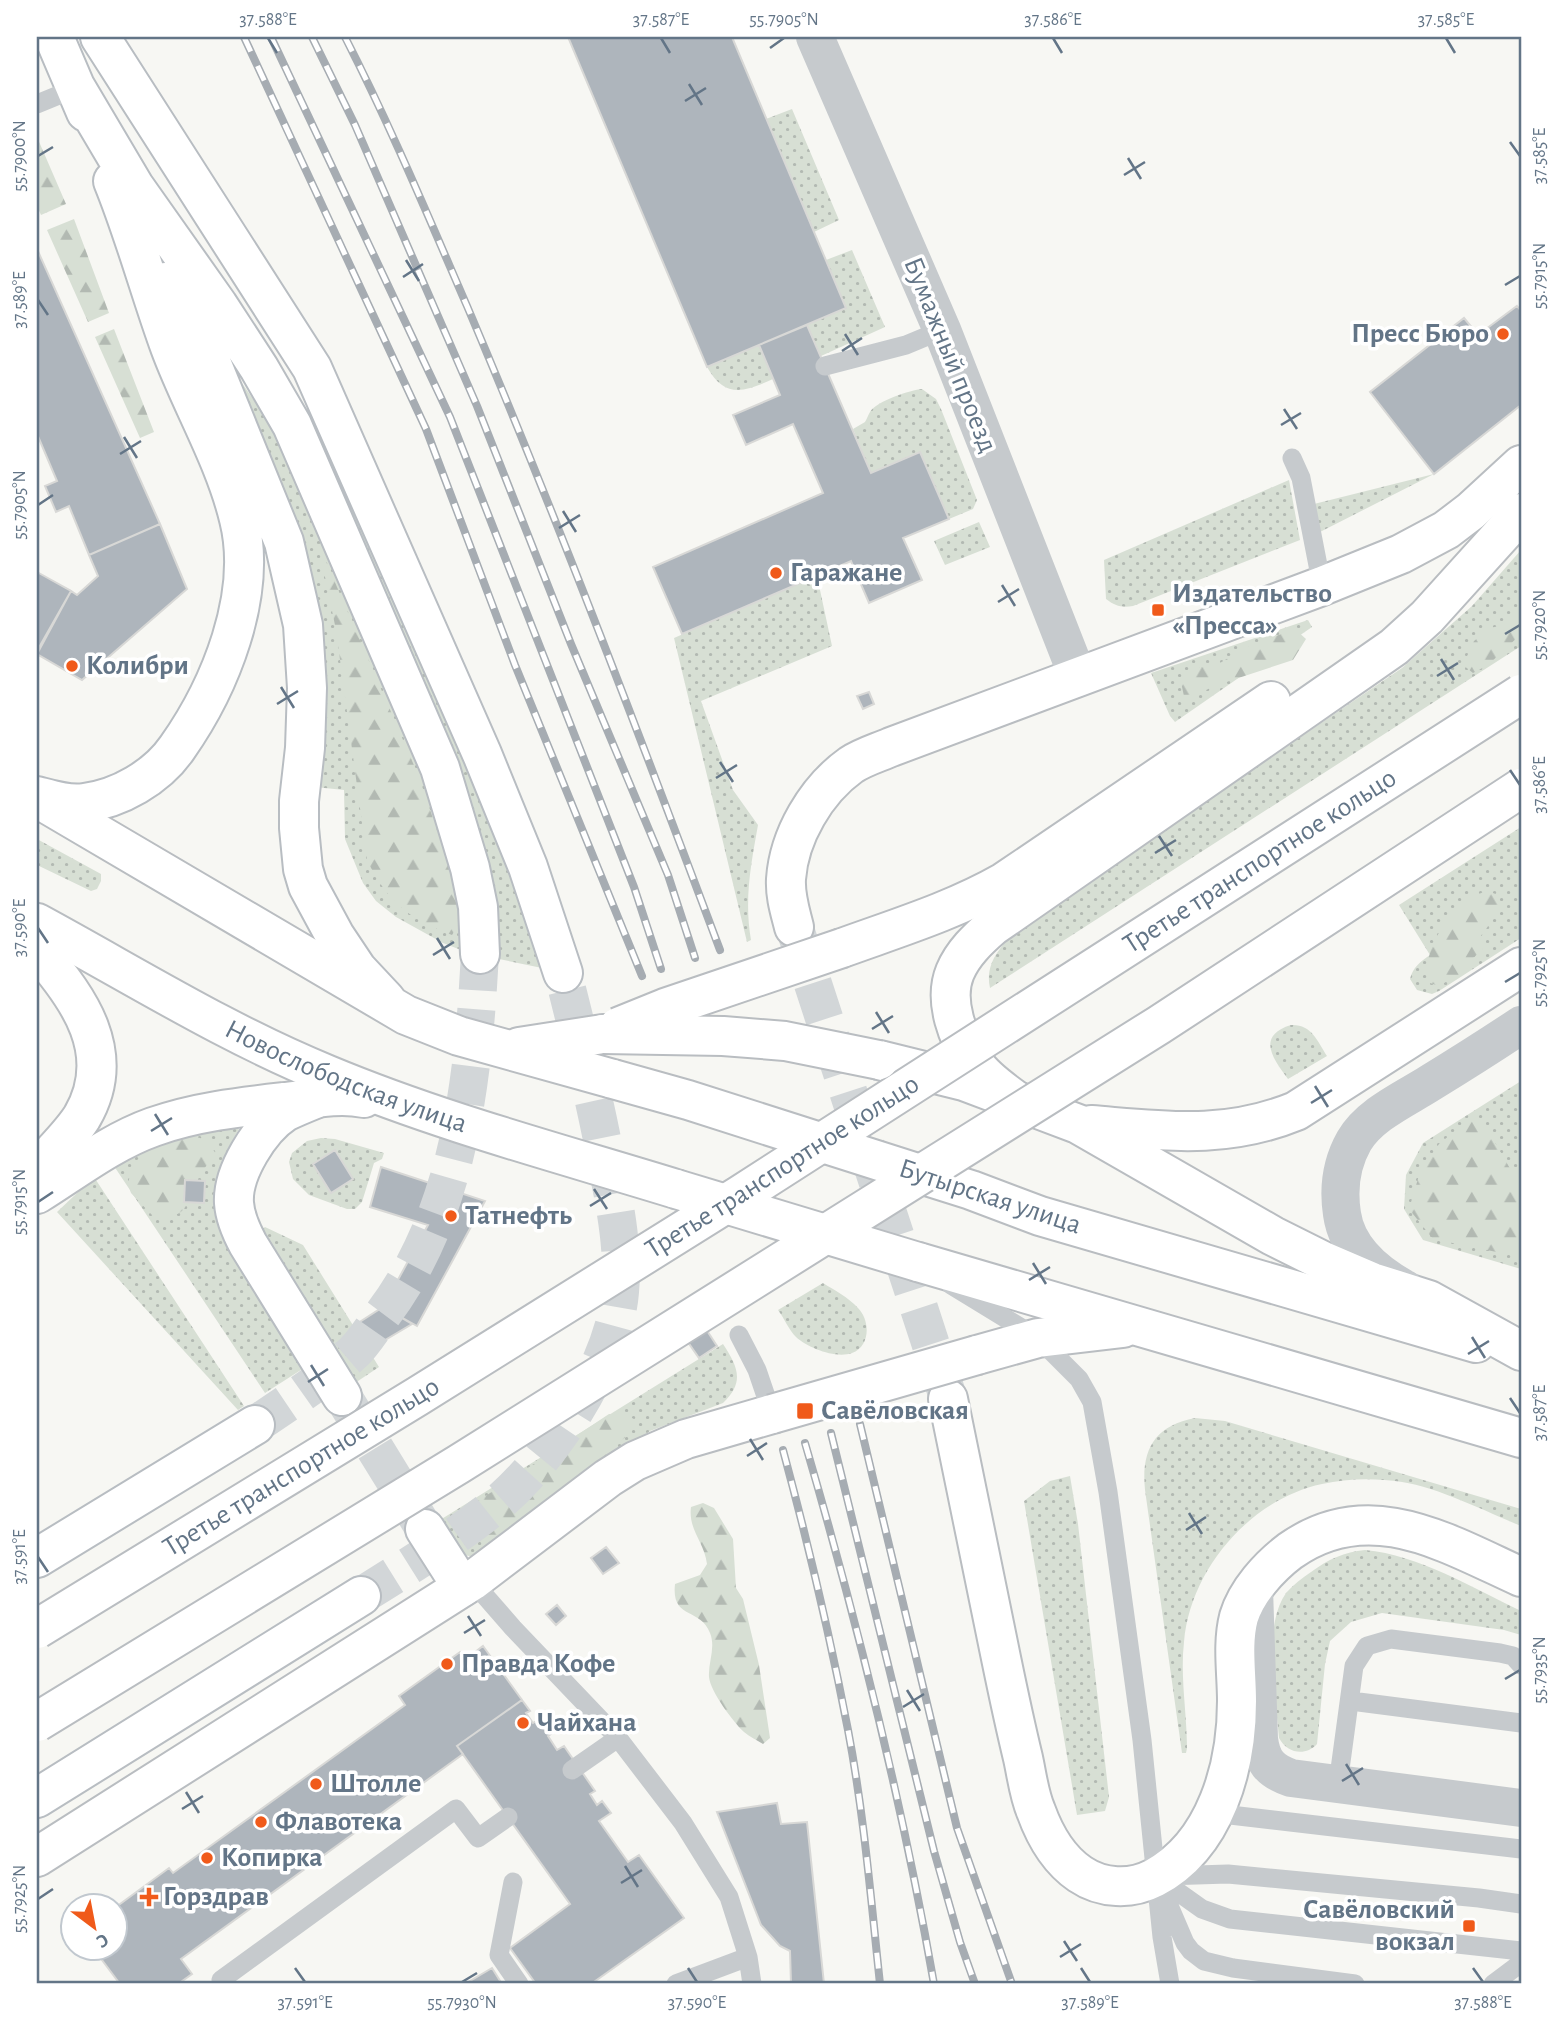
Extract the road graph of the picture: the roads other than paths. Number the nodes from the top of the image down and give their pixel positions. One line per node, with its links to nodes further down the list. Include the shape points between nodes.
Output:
1 (54, 37): 4 (main road)
2 (100, 37): 23 (main road, via 312,368 482,754 528,867)
3 (815, 37): 7 (street, Бумажный проезд)
4 (76, 88): 5 (lane); 6 (main road); 21 (main road, via 134,186 218,305 292,425 440,768 470,868)
5 (37, 104)
6 (129, 220): 17 (main road, via 170,348 240,520 244,561 240,597 225,662 168,760 110,797 82,803); 24 (main road, via 209,357 284,542 303,625 307,688 299,828 303,869 335,936 357,969)
7 (942, 330): 8 (lane, via 906,345); 14 (street, Бумажный проезд)
8 (825, 366)
9 (1292, 458): 13 (lane, via 1301,478)
10 (1521, 465): 13 (main road, via 1446,530)
11 (1521, 471): 26 (main road, bridge, via 1448,562 1378,628 1004,882 939,914 665,1008)
12 (1521, 513): 29 (main road, via 1394,647 976,940 955,972 950,991 953,1012 976,1065)
13 (1322, 586): 14 (main road)
14 (1078, 677): 19 (main road, via 869,756 834,780 816,800 792,851 786,878)
15 (1521, 694): 52 (main road, Третье транспортное кольцо, bridge, via 752,1187)
16 (1521, 788): 55 (main road, bridge, via 1159,1025 459,1464)
17 (37, 797): 24 (main road)
18 (37, 923): 30 (main road, Новослободская улица, via 222,1026)
19 (794, 927)
20 (37, 950): 32 (main road, via 81,1008 93,1035 97,1070 81,1118)
21 (480, 954)
22 (1521, 967): 31 (main road, via 1296,1111 1268,1123 1199,1132)
23 (563, 973)
24 (405, 1016): 27 (main road, Бутырская улица)
25 (1521, 1025): 35 (street, via 1376,1117 1355,1139 1342,1168 1339,1197 1343,1222 1357,1251 1377,1271)
26 (603, 1034): 27 (main road); 29 (main road, bridge, via 785,1041 964,1081)
27 (496, 1047): 40 (main road, Бутырская улица, bridge, via 688,1100 1040,1216)
28 (315, 1099): 30 (main road, via 355,1096); 33 (main road, via 219,1111 154,1127 106,1150); 41 (main road, via 285,1112 256,1141 241,1172 234,1202 248,1244)
29 (1015, 1100): 31 (main road)
30 (408, 1107): 34 (main road, Новослободская улица, bridge)
31 (1078, 1124): 35 (main road, via 1273,1236 1372,1282)
32 (37, 1170)
33 (37, 1194)
34 (941, 1274): 36 (main road); 38 (lane)
35 (1429, 1300): 39 (main road)
36 (1142, 1326): 38 (main road); 45 (main road)
37 (739, 1335): 43 (lane)
38 (1038, 1338): 43 (main road, bridge); 66 (lane, via 1079,1379 1096,1416)
39 (1521, 1351)
40 (1521, 1357)
41 (342, 1396)
42 (948, 1399): 66 (main road, via 1009,1700 1044,1831 1064,1861 1096,1882 1122,1886)
43 (772, 1414): 49 (main road, via 686,1439 635,1461)
44 (255, 1424): 47 (main road)
45 (1521, 1438)
46 (425, 1530): 49 (main road)
47 (37, 1559)
48 (1521, 1577): 50 (main road, via 1412,1530 1360,1525 1307,1541 1277,1562)
49 (467, 1584): 57 (lane); 65 (main road)
50 (1254, 1588): 59 (street, via 1263,1758 1282,1775); 62 (main road, via 1237,1629 1236,1730 1227,1781)
51 (360, 1596): 60 (main road)
52 (37, 1629)
53 (1521, 1665): 54 (lane, via 1513,1656 1500,1653 1391,1639 1367,1646 1354,1666)
54 (1351, 1701): 56 (lane); 59 (lane)
55 (37, 1722)
56 (1521, 1723)
57 (618, 1738): 58 (lane); 70 (lane, via 721,1882)
58 (572, 1770)
59 (1338, 1784): 61 (street)
60 (37, 1798)
61 (1521, 1808)
62 (1213, 1813): 64 (lane); 66 (main road, via 1185,1856)
63 (508, 1817): 72 (lane, via 478,1838 456,1809)
64 (1521, 1849)
65 (37, 1857)
66 (1157, 1877): 68 (lane, via 1228,1874); 69 (lane, via 1202,1909 1230,1919); 76 (lane); 77 (lane, via 1185,1942 1204,1961)
67 (513, 1882): 73 (lane, via 499,1955)
68 (1521, 1904)
69 (1521, 1951)
70 (747, 1957): 74 (lane); 75 (lane)
71 (1521, 1963): 78 (lane)
72 (221, 1980)
73 (519, 1984)
74 (676, 1984)
75 (752, 1984)
76 (1170, 1984)
77 (1355, 1984)
78 (1493, 1984)

